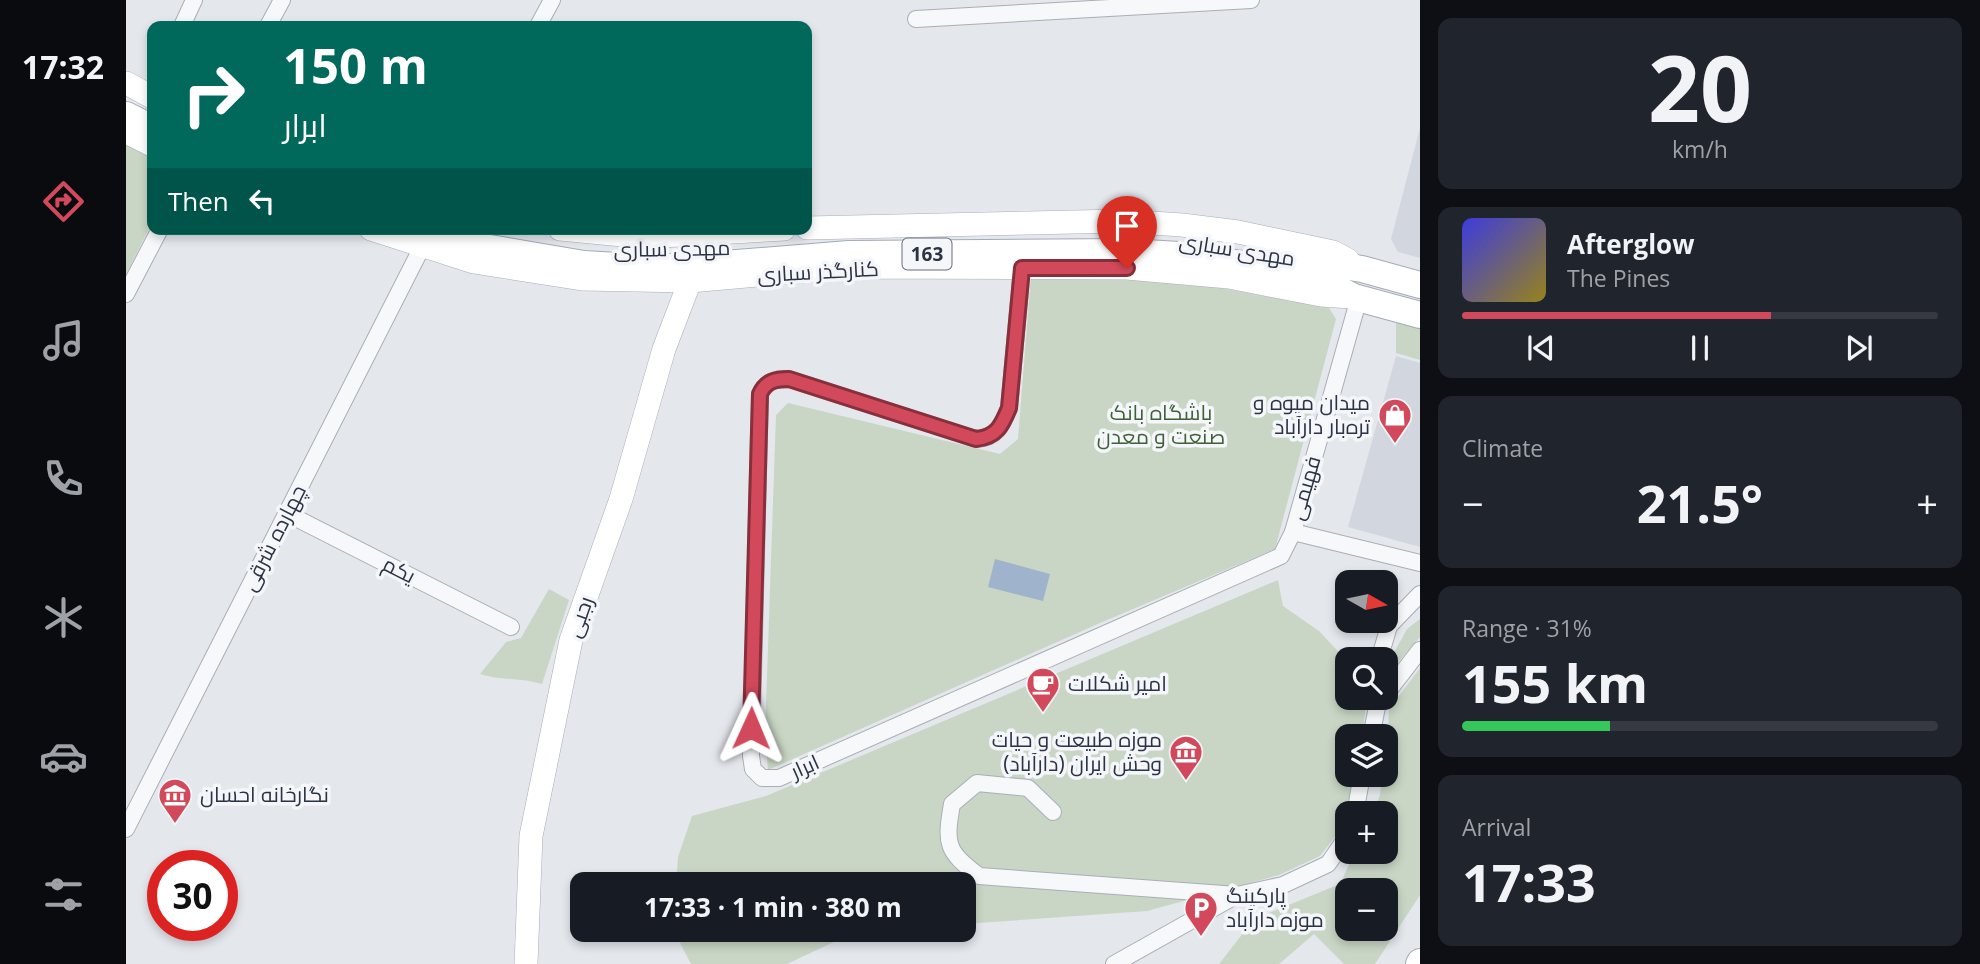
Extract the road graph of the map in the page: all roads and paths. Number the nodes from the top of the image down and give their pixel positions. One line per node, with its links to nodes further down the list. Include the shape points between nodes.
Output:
1 (194, 0): 6 (street)
2 (282, 0): 7 (street)
3 (552, 0): 8 (street)
4 (1251, 0): 5 (street)
5 (916, 19)
6 (184, 21)
7 (271, 21)
8 (541, 21)
9 (126, 83): 10 (main road)
10 (147, 94)
11 (126, 100): 12 (main road)
12 (147, 110)
13 (126, 115): 14 (main road)
14 (147, 126)
15 (126, 132): 16 (main road)
16 (147, 142)
17 (812, 228): 24 (main road, via 1108,221 1182,225 1333,252)
18 (157, 235): 27 (street)
19 (424, 235): 25 (main road, کنارگذر سباری, via 474,262 582,279); 28 (main road, 163, via 584,264 635,267 849,254 1180,255 1323,281); 30 (street, چهارده شرقی)
20 (500, 235): 24 (main road, مهدی سباری / 163, via 585,250 635,252 848,240 1128,237 1234,246)
21 (623, 235): 22 (main road, کنارگذر سباری)
22 (679, 235)
23 (1022, 268): 25 (main road, کنارگذر سباری, via 850,267); 28 (main road, کنارگذر سباری, via 1178,272); 32 (street, ابرار, via 1009,408 1001,428 988,438 976,439 789,379 765,385 760,394 751,756 753,769 761,778 779,778)
24 (1363, 269): 26 (main road, مهدی سباری / 163)
25 (690, 281): 43 (main road, رجبی, via 571,640 531,836)
26 (1420, 285)
27 (126, 294)
28 (1357, 298): 29 (main road, 163); 31 (street, فهیمی)
29 (1420, 315)
30 (286, 513): 35 (street, یکم); 40 (street, چهارده شرقی)
31 (1293, 532): 32 (street, فهیمی); 33 (street)
32 (1281, 556)
33 (1420, 563)
34 (1420, 594): 36 (street, via 1390,626)
35 (511, 627)
36 (1384, 647)
37 (1420, 650): 38 (street)
38 (1398, 677)
39 (1053, 813): 42 (street, via 1028,788 977,783 952,804 947,834 955,858 979,876)
40 (126, 829)
41 (1335, 853): 42 (street, via 1328,863 1283,886)
42 (1237, 895): 44 (street)
43 (526, 964)
44 (1114, 964)

